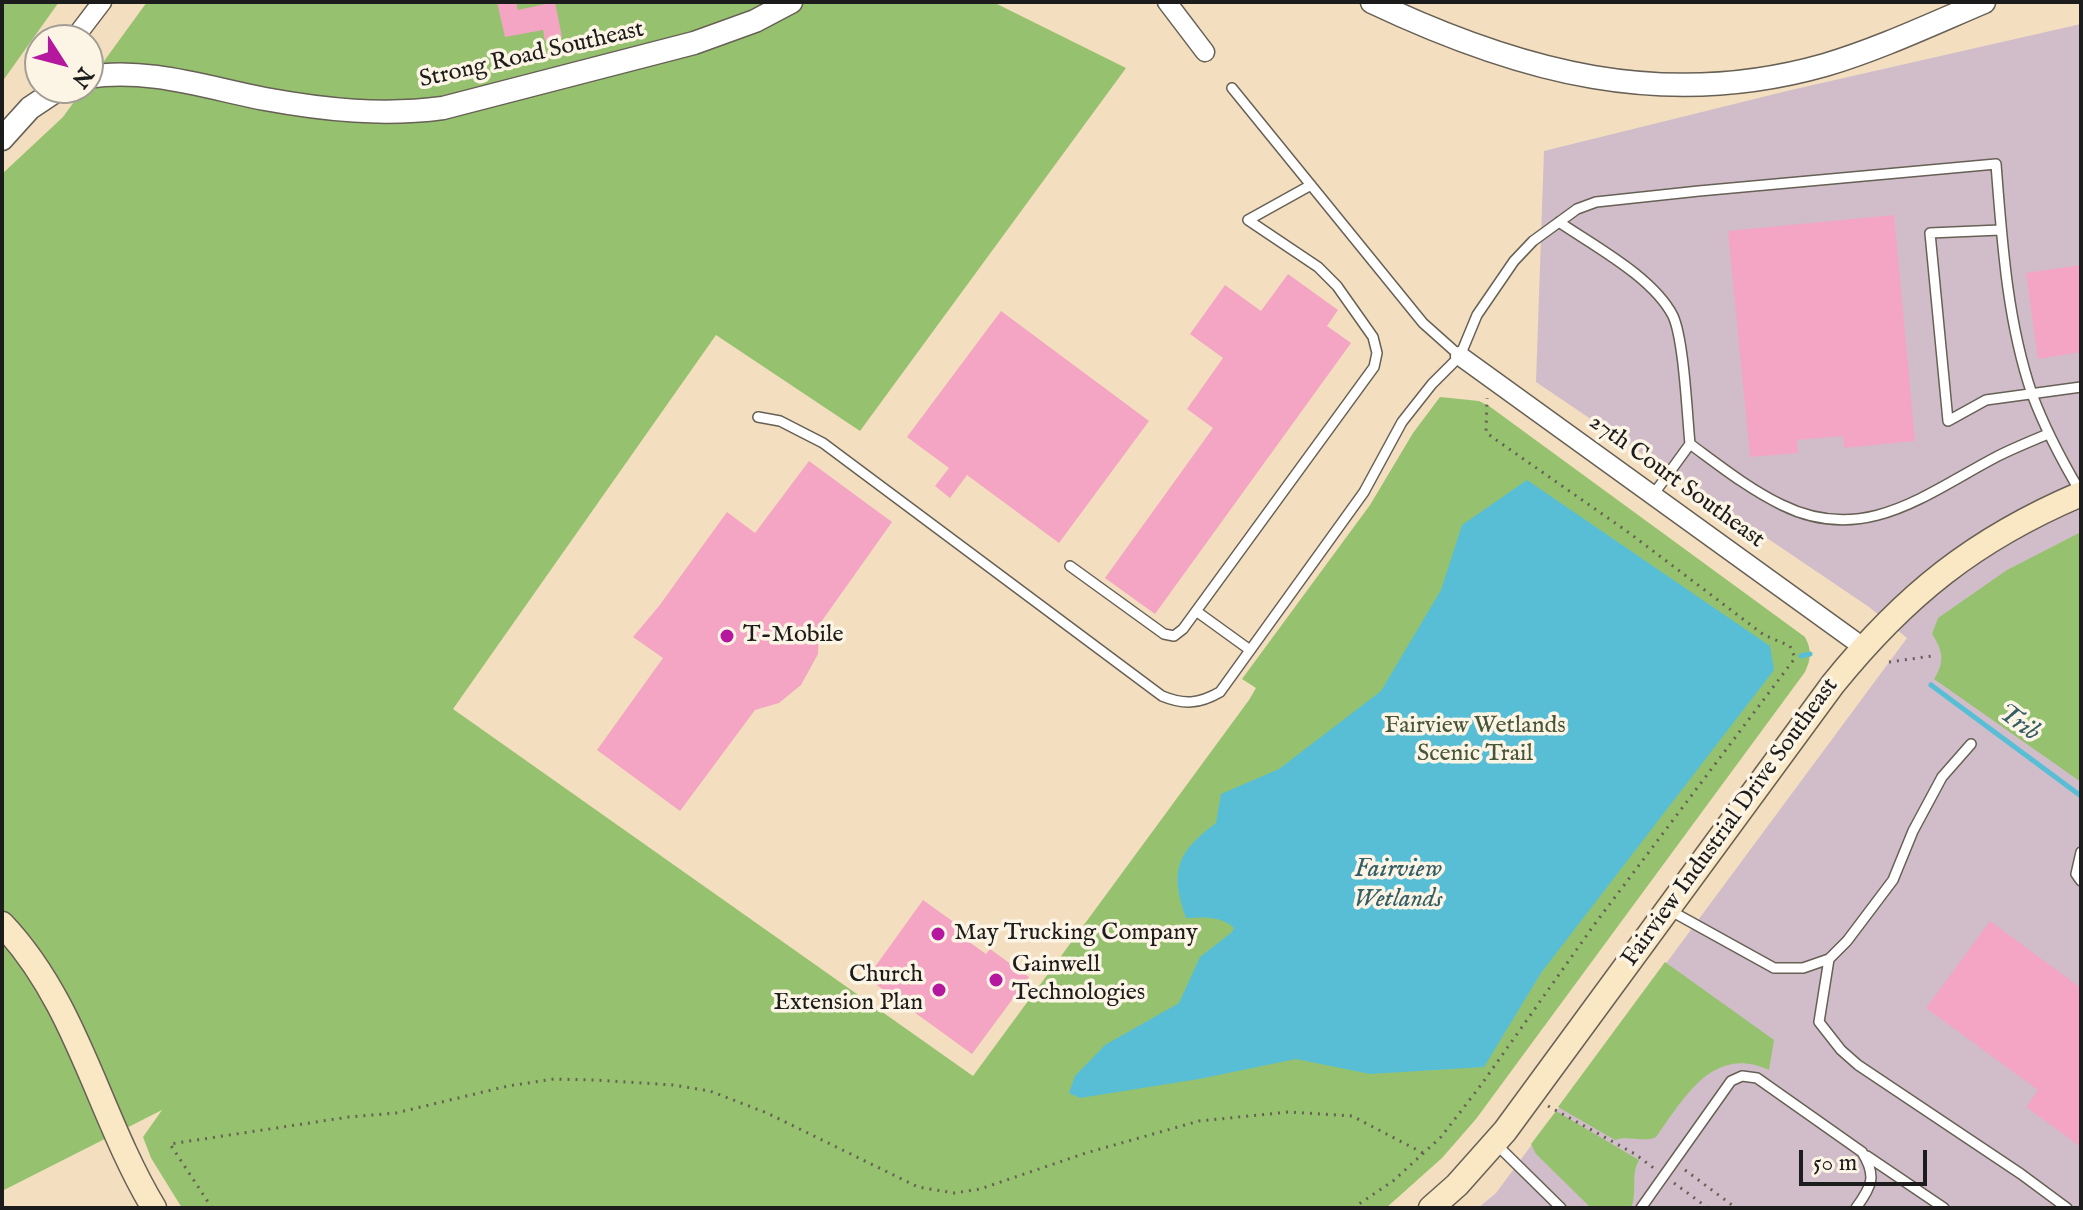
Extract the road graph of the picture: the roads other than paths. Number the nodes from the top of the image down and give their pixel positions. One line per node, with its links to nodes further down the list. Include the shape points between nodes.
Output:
1 (102, 2): 6 (street)
2 (791, 2): 8 (street, Strong Road Southeast, via 694,43 420,111 368,113 125,74)
3 (1167, 2): 7 (street)
4 (1372, 2): 5 (street, via 1517,61 1603,79 1696,86 1824,65)
5 (1984, 2)
6 (85, 24)
7 (1205, 52)
8 (104, 76)
9 (1232, 88): 12 (lane)
10 (35, 104): 11 (street)
11 (2, 139)
12 (1311, 185): 15 (lane, via 1423,323); 24 (lane, via 1248,220 1337,286 1373,337 1374,367)
13 (1559, 222): 14 (lane, via 1596,202 1996,164); 15 (lane, via 1514,261 1477,315); 20 (lane, via 1638,276 1674,317)
14 (2000, 230): 17 (lane); 17 (lane, via 1930,233 1948,421 1986,400)
15 (1460, 356): 22 (street, 27th Court Southeast); 26 (lane, via 1402,422 1364,492)
16 (2081, 387): 17 (lane)
17 (2032, 394): 19 (lane)
18 (758, 417): 26 (lane, via 780,421 823,443 1162,696 1190,703 1205,700 1220,692)
19 (2048, 434): 20 (lane, via 1914,504 1878,516 1844,519 1814,517 1785,507); 21 (lane)
20 (1690, 444): 22 (lane)
21 (2081, 493): 25 (main road, Fairview Industrial Drive Southeast, via 1956,562)
22 (1653, 495): 25 (street, 27th Court Southeast)
23 (1070, 566): 24 (lane, via 1164,634 1174,636)
24 (1196, 611): 26 (lane)
25 (1863, 647): 30 (main road, Fairview Industrial Drive Southeast)
26 (1250, 650)
27 (1971, 744): 32 (lane, via 1942,777 1893,880)
28 (2081, 852): 29 (lane, via 2076,874)
29 (2081, 881)
30 (1668, 909): 32 (lane, via 1774,968 1803,968); 33 (main road, Fairview Industrial Drive Southeast)
31 (2, 924): 35 (main road, via 56,996 123,1151)
32 (1829, 959): 41 (lane, via 1819,1022 1841,1050)
33 (1494, 1143): 36 (main road, Fairview Industrial Drive Southeast); 37 (lane)
34 (1862, 1152): 38 (lane, via 1757,1078 1742,1076 1731,1081); 39 (lane, via 1871,1178); 40 (lane)
35 (154, 1208)
36 (1431, 1208)
37 (1561, 1208)
38 (1641, 1208)
39 (1856, 1208)
40 (1944, 1208)
41 (2067, 1208)

